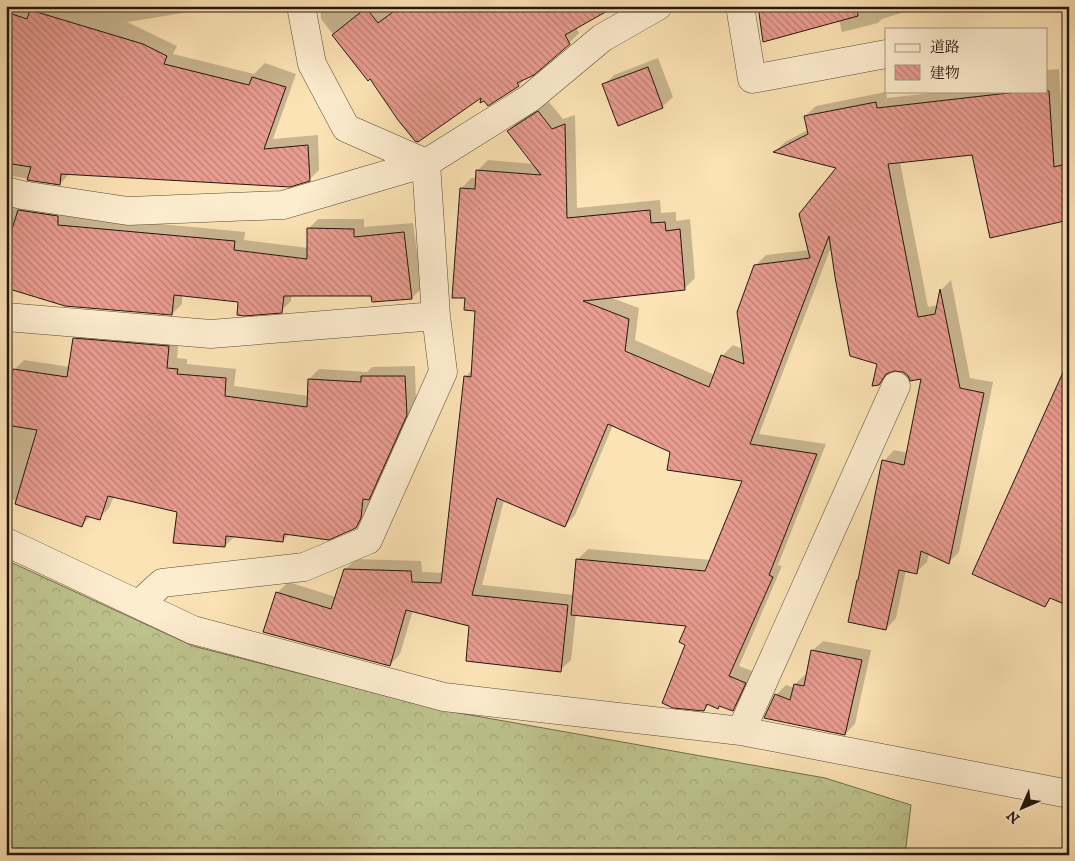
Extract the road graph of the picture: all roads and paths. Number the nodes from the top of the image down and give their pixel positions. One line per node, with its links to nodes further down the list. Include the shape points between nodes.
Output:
1 (301, 6): 5 (street, via 312,64 346,128)
2 (658, 6): 5 (street, via 602,38 530,98)
3 (740, 6): 4 (street, via 752,79)
4 (885, 54)
5 (426, 163): 6 (street, via 283,205 128,211); 8 (street)
6 (6, 191)
7 (6, 316): 8 (street, via 211,334)
8 (436, 316): 11 (street, via 442,372 368,540 304,567 162,583)
9 (896, 386): 12 (street)
10 (6, 542): 11 (street)
11 (139, 604): 12 (street, via 193,630 444,697)
12 (741, 731): 13 (street)
13 (1069, 794)

